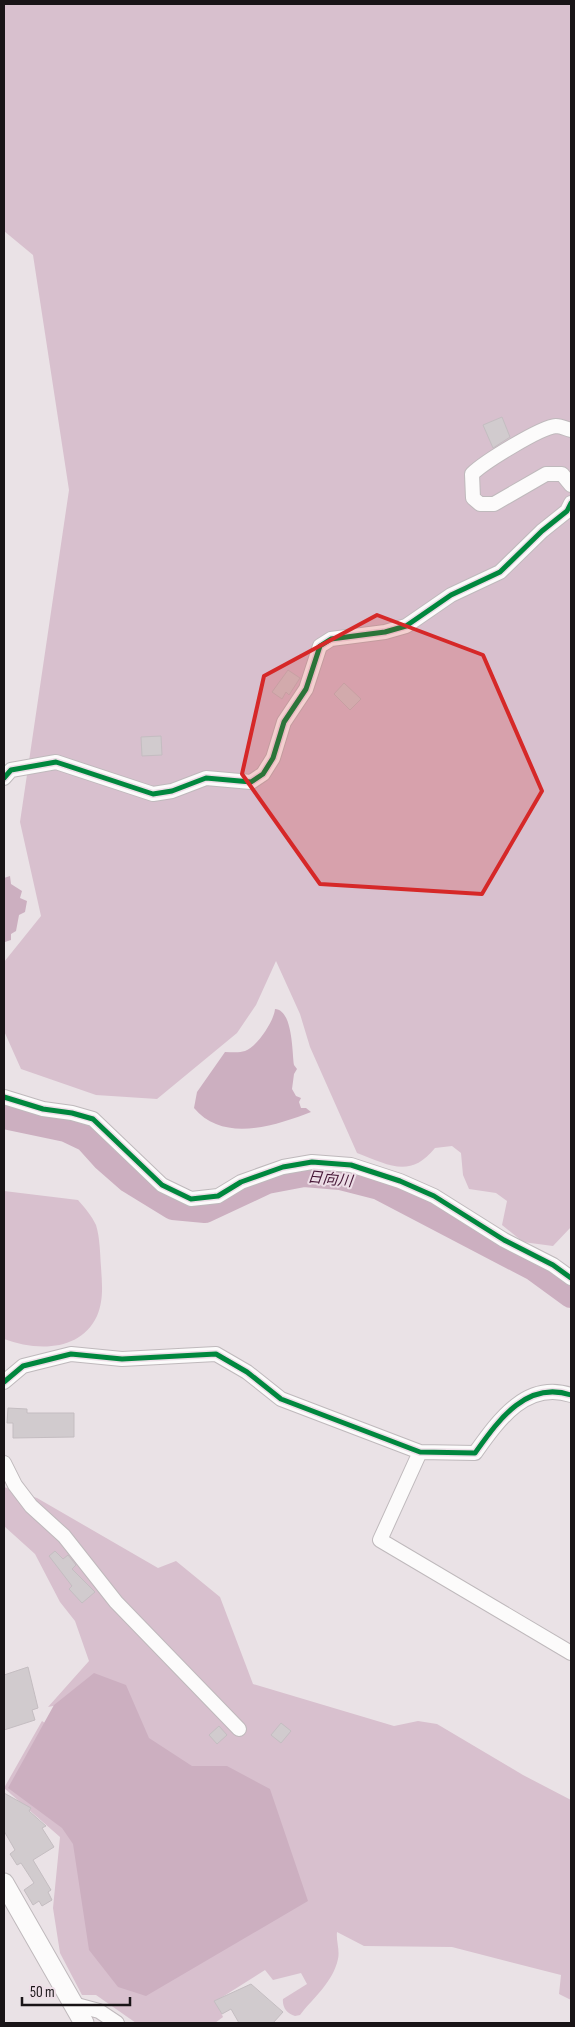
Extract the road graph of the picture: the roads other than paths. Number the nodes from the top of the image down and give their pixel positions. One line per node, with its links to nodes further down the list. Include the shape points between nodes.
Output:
1 (571, 430): 2 (street, via 556,426 533,436 485,462 472,474 471,484 473,498 480,504 494,504 546,474 562,474)
2 (571, 485)
3 (571, 503): 4 (street, via 567,512 542,531 500,572 450,595 406,626 331,639 320,646 306,689 284,722 273,758 263,774 251,782 206,778 172,791 153,794 56,762 11,770)
4 (4, 778)
5 (4, 1097): 6 (street, via 43,1110 93,1119 162,1185 191,1199 218,1196 241,1182 283,1166 312,1162 352,1164 434,1196)
6 (571, 1278)
7 (4, 1382): 9 (street, via 23,1366 71,1354 122,1359 216,1354 247,1372 281,1399)
8 (571, 1395): 9 (street, via 558,1391 542,1392 513,1407 475,1453)
9 (420, 1452): 11 (street, via 380,1540)
10 (4, 1463): 12 (street, via 31,1506 64,1536 116,1602)
11 (571, 1653)
12 (239, 1729)
13 (7, 1895): 14 (main road)
14 (73, 2004): 15 (main road); 16 (street, via 99,2011)
15 (84, 2023)
16 (117, 2023)

